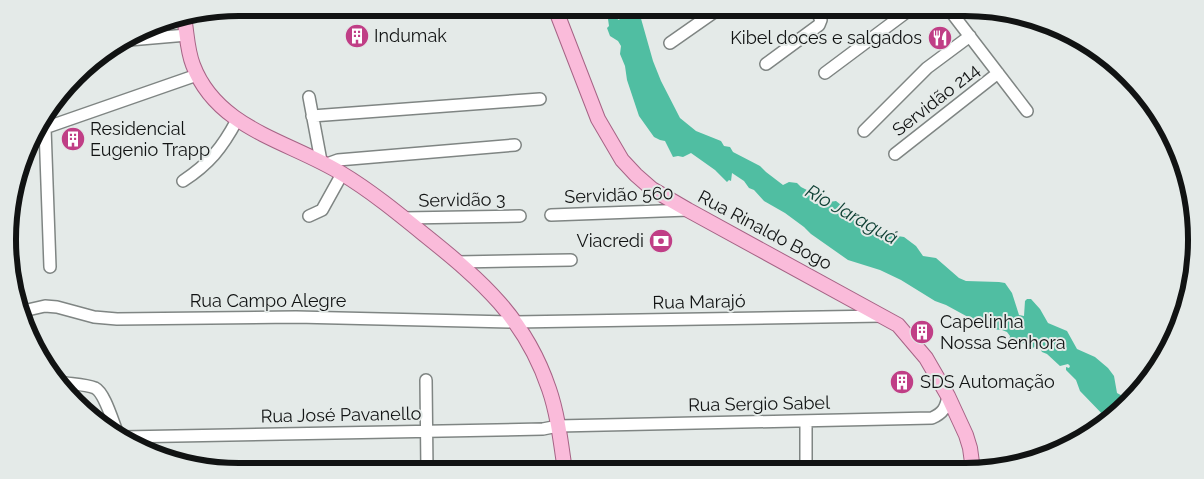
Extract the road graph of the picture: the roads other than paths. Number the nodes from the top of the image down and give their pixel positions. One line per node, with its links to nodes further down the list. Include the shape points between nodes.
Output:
1 (558, 16): 28 (main road, Rua Rinaldo Bogo, via 598,119 618,154 652,189)
2 (709, 16): 10 (street)
3 (819, 16): 11 (street, via 818,25)
4 (901, 16): 12 (street)
5 (954, 16): 8 (street)
6 (185, 23): 7 (main road)
7 (187, 35): 9 (street); 14 (main road, via 190,56)
8 (970, 36): 13 (street); 21 (street, via 927,68)
9 (141, 39)
10 (670, 43)
11 (766, 64)
12 (825, 73)
13 (998, 73): 17 (street); 24 (street, Servidão 214)
14 (198, 75): 19 (main road, via 217,102); 20 (street)
15 (309, 97): 18 (street)
16 (540, 100): 18 (street)
17 (1027, 111)
18 (312, 116): 25 (street)
19 (237, 120): 25 (main road); 27 (street, via 225,143 199,170)
20 (46, 128)
21 (864, 132)
22 (41, 138): 35 (street)
23 (515, 145): 25 (street)
24 (896, 154)
25 (324, 163): 26 (main road)
26 (342, 174): 30 (street, via 322,210); 32 (main road)
27 (183, 181)
28 (688, 210): 29 (street, Servidão 560); 37 (main road, Rua Rinaldo Bogo)
29 (551, 215)
30 (309, 216)
31 (520, 216): 32 (street, Servidão 3)
32 (404, 218): 34 (main road)
33 (570, 260): 34 (street)
34 (458, 262): 38 (main road, via 482,283)
35 (50, 267)
36 (28, 310): 38 (street, Rua Campo Alegre, via 57,307 94,317 117,319 296,317)
37 (884, 316): 38 (street, Rua Marajó); 41 (main road, Rua Rinaldo Bogo, via 907,334 926,358)
38 (516, 322): 44 (main road, via 549,390)
39 (426, 380): 45 (street)
40 (69, 384): 43 (street, via 96,389)
41 (948, 396): 42 (street, Rua Sergio Sabel, via 941,414 932,418); 47 (main road, Rua Rinaldo Bogo, via 966,435)
42 (806, 421): 44 (street, Rua Sergio Sabel); 50 (street)
43 (114, 424)
44 (558, 426): 45 (street, Rua José Pavanello); 49 (main road)
45 (427, 431): 46 (street, Rua José Pavanello); 48 (street)
46 (135, 437)
47 (972, 462)
48 (427, 463)
49 (564, 463)
50 (806, 463)

